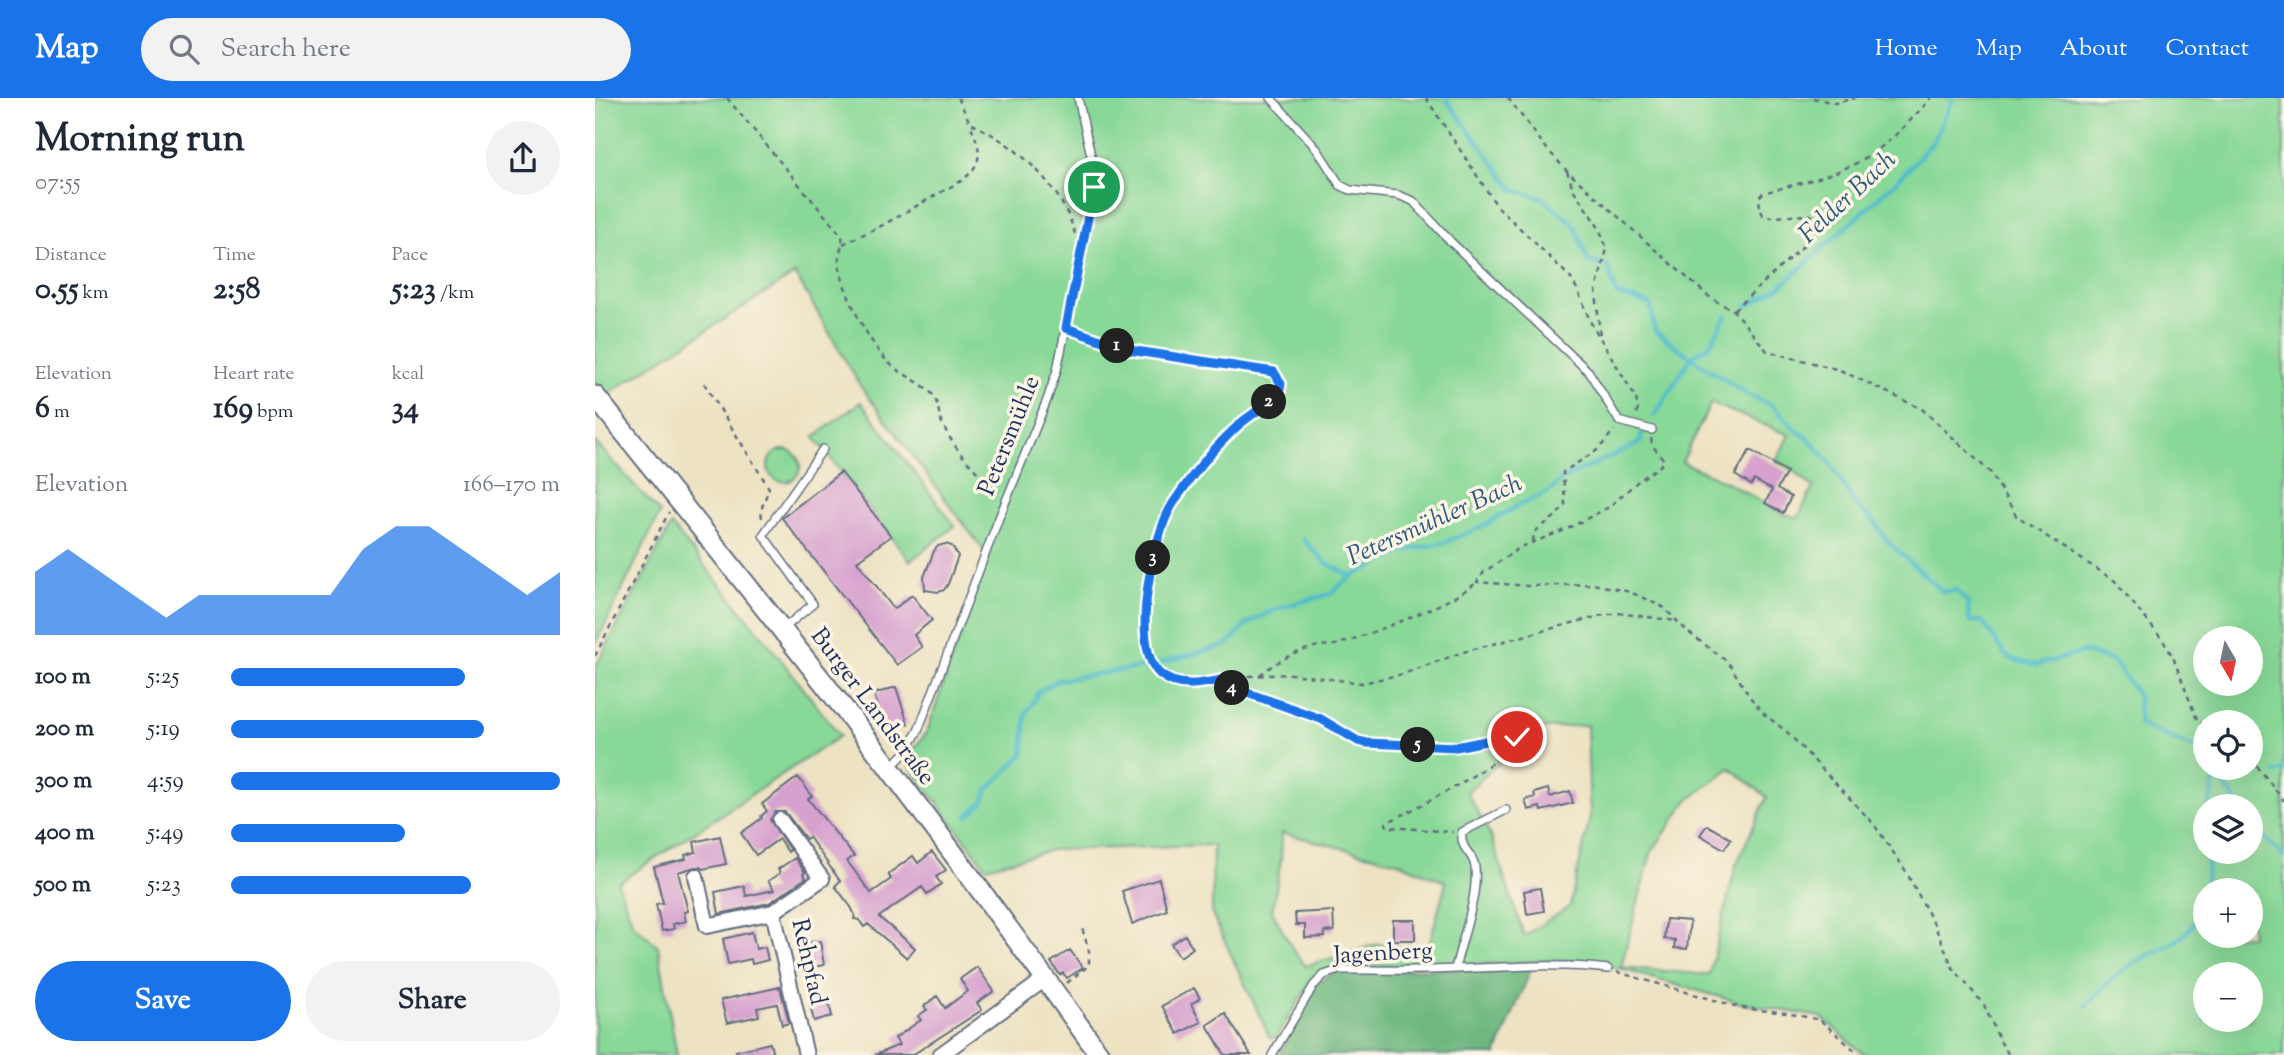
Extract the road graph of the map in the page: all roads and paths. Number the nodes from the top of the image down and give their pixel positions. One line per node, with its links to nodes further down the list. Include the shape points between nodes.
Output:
1 (727, 98): 12 (path, via 831,221)
2 (958, 98): 10 (path)
3 (1078, 98): 13 (lane, Petersmühle, via 1094,187)
4 (1271, 98): 19 (lane, via 1317,149 1340,185 1413,201 1589,372)
5 (1426, 98): 16 (path, via 1497,206 1570,277)
6 (1508, 98): 11 (path)
7 (1813, 98): 8 (path, via 1835,103)
8 (1855, 98)
9 (1931, 98): 14 (path, via 1880,148 1860,160 1759,197 1763,215 1810,215 1817,226 1802,247)
10 (970, 124): 12 (path, via 979,153 973,171); 13 (path, via 993,134 1041,175 1065,206)
11 (1567, 170): 14 (path, via 1712,299); 16 (path, via 1607,249 1596,290)
12 (843, 244): 23 (path, via 838,256 840,271 869,334 889,362 935,397 942,424 956,446 985,482)
13 (1081, 254): 15 (lane, Petersmühle)
14 (1733, 310): 33 (path, via 1767,351 1851,374 1922,409 1991,473 2017,517 2115,581 2162,639)
15 (1066, 328): 23 (lane, Petersmühle, via 1047,400); 32 (path, via 1129,350 1274,372 1280,380 1279,394 1227,436 1181,493 1165,518 1153,558 1146,631 1153,665 1174,682)
16 (1600, 337): 20 (path, via 1636,398 1638,409)
17 (704, 383): 25 (path, via 769,488 761,510)
18 (595, 396): 24 (main road, Burger Landstraße)
19 (1619, 421): 20 (lane); 26 (path, via 1603,446 1561,474 1565,505 1534,532)
20 (1632, 423): 21 (lane)
21 (1652, 430): 26 (path, via 1652,445 1663,456 1661,465 1609,507)
22 (823, 449): 25 (lane)
23 (1007, 497): 34 (lane, Petersmühle, via 918,730)
24 (677, 498): 29 (main road, Burger Landstraße); 30 (path)
25 (763, 535): 29 (lane, via 813,604)
26 (1533, 541): 27 (path, via 1484,572)
27 (1477, 582): 28 (path, via 1616,587 1653,601); 31 (path, via 1425,610 1338,644 1312,648)
28 (1677, 621): 31 (path, via 1618,612 1585,618 1378,680); 51 (path, via 1728,662 1764,714 1787,732 1873,823 1904,868 1953,968 1984,1005)
29 (782, 630): 34 (main road, Burger Landstraße)
30 (595, 656)
31 (1260, 675): 32 (path)
32 (1221, 680): 39 (path, via 1321,719 1367,743 1456,747 1515,735 1517,742 1497,758 1386,823 1387,827)
33 (2193, 710)
34 (890, 769): 45 (main road, Burger Landstraße)
35 (2263, 774): 36 (path)
36 (2284, 801)
37 (1506, 810): 39 (lane)
38 (780, 820): 41 (street, via 822,879)
39 (1462, 832): 43 (lane, Jagenberg, via 1463,848 1475,866)
40 (696, 876): 41 (street, Rehpfad, via 707,926)
41 (773, 912): 46 (street, Rehpfad)
42 (1082, 928): 45 (path, via 1089,964)
43 (1455, 969): 44 (lane, Jagenberg, via 1573,965); 49 (lane, Jagenberg, via 1339,970 1324,975)
44 (1608, 969): 50 (path, via 1742,1008 1820,1020)
45 (1054, 983): 47 (street); 48 (main road, Burger Landstraße)
46 (806, 1055)
47 (940, 1055)
48 (1100, 1055)
49 (1272, 1055)
50 (1860, 1055)
51 (2009, 1055)

